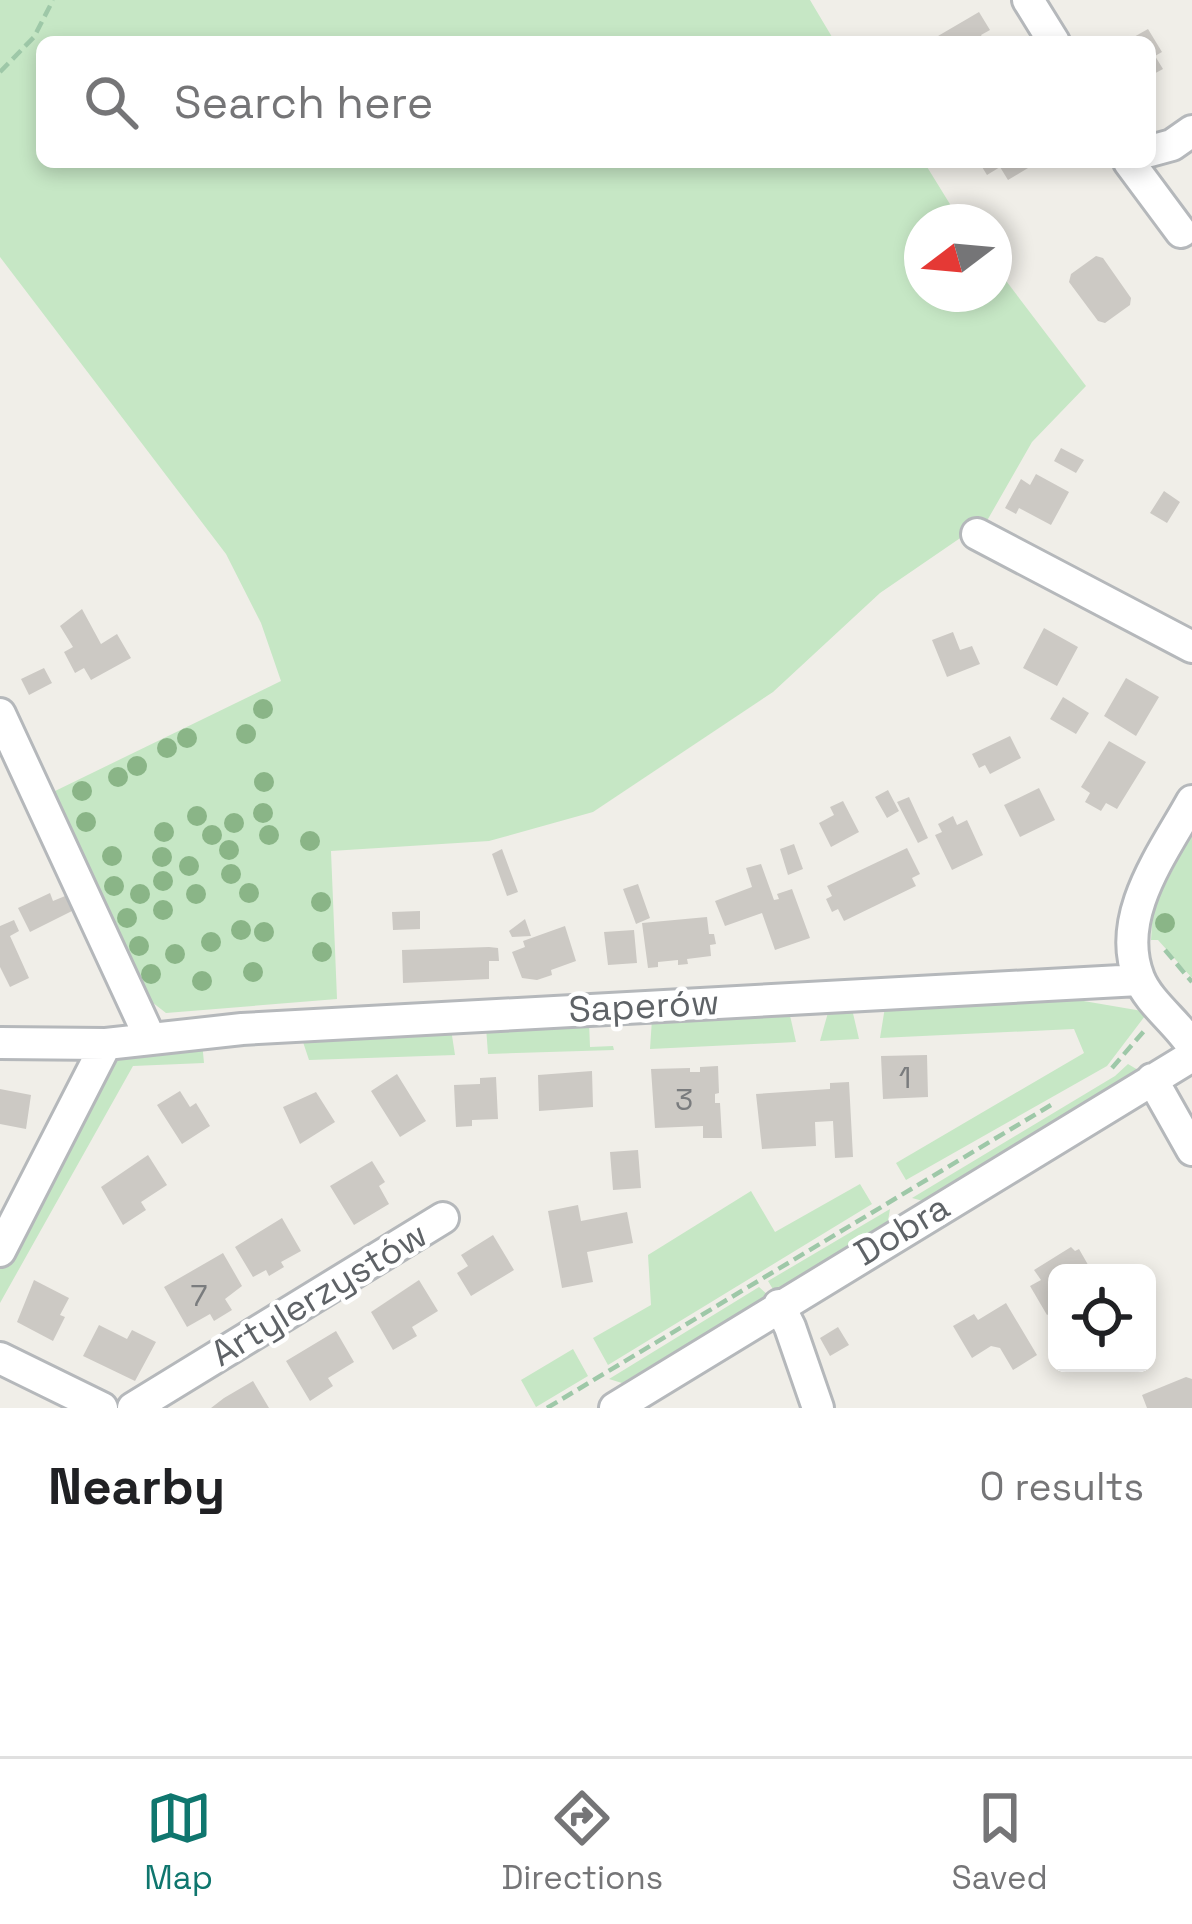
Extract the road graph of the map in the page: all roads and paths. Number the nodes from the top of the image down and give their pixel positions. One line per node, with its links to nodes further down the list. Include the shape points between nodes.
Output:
1 (53, 0): 4 (path, via 34,37)
2 (1028, 0): 3 (street)
3 (1050, 36)
4 (0, 72)
5 (1192, 131): 6 (street)
6 (1156, 149)
7 (1133, 168): 8 (street)
8 (1181, 232)
9 (977, 534): 10 (street)
10 (1192, 647)
11 (0, 714): 15 (street)
12 (1192, 801): 13 (street, via 1138,898)
13 (1139, 980): 14 (street); 15 (street, Saperów)
14 (1165, 1011): 18 (street); 20 (path)
15 (150, 1038): 17 (street, Saperów)
16 (0, 1043): 17 (street, Saperów)
17 (106, 1044): 25 (street)
18 (1192, 1046)
19 (1192, 1056): 21 (street, Dobra)
20 (1112, 1069)
21 (1152, 1079): 23 (street); 26 (street, Dobra)
22 (1057, 1101): 28 (path)
23 (1192, 1150)
24 (443, 1218): 30 (street, Artylerzystów)
25 (0, 1251)
26 (778, 1305): 33 (street, Dobra); 34 (street)
27 (0, 1358): 29 (street)
28 (561, 1399): 31 (path); 32 (path)
29 (102, 1408)
30 (133, 1408)
31 (547, 1408)
32 (566, 1408)
33 (615, 1408)
34 (818, 1408)

